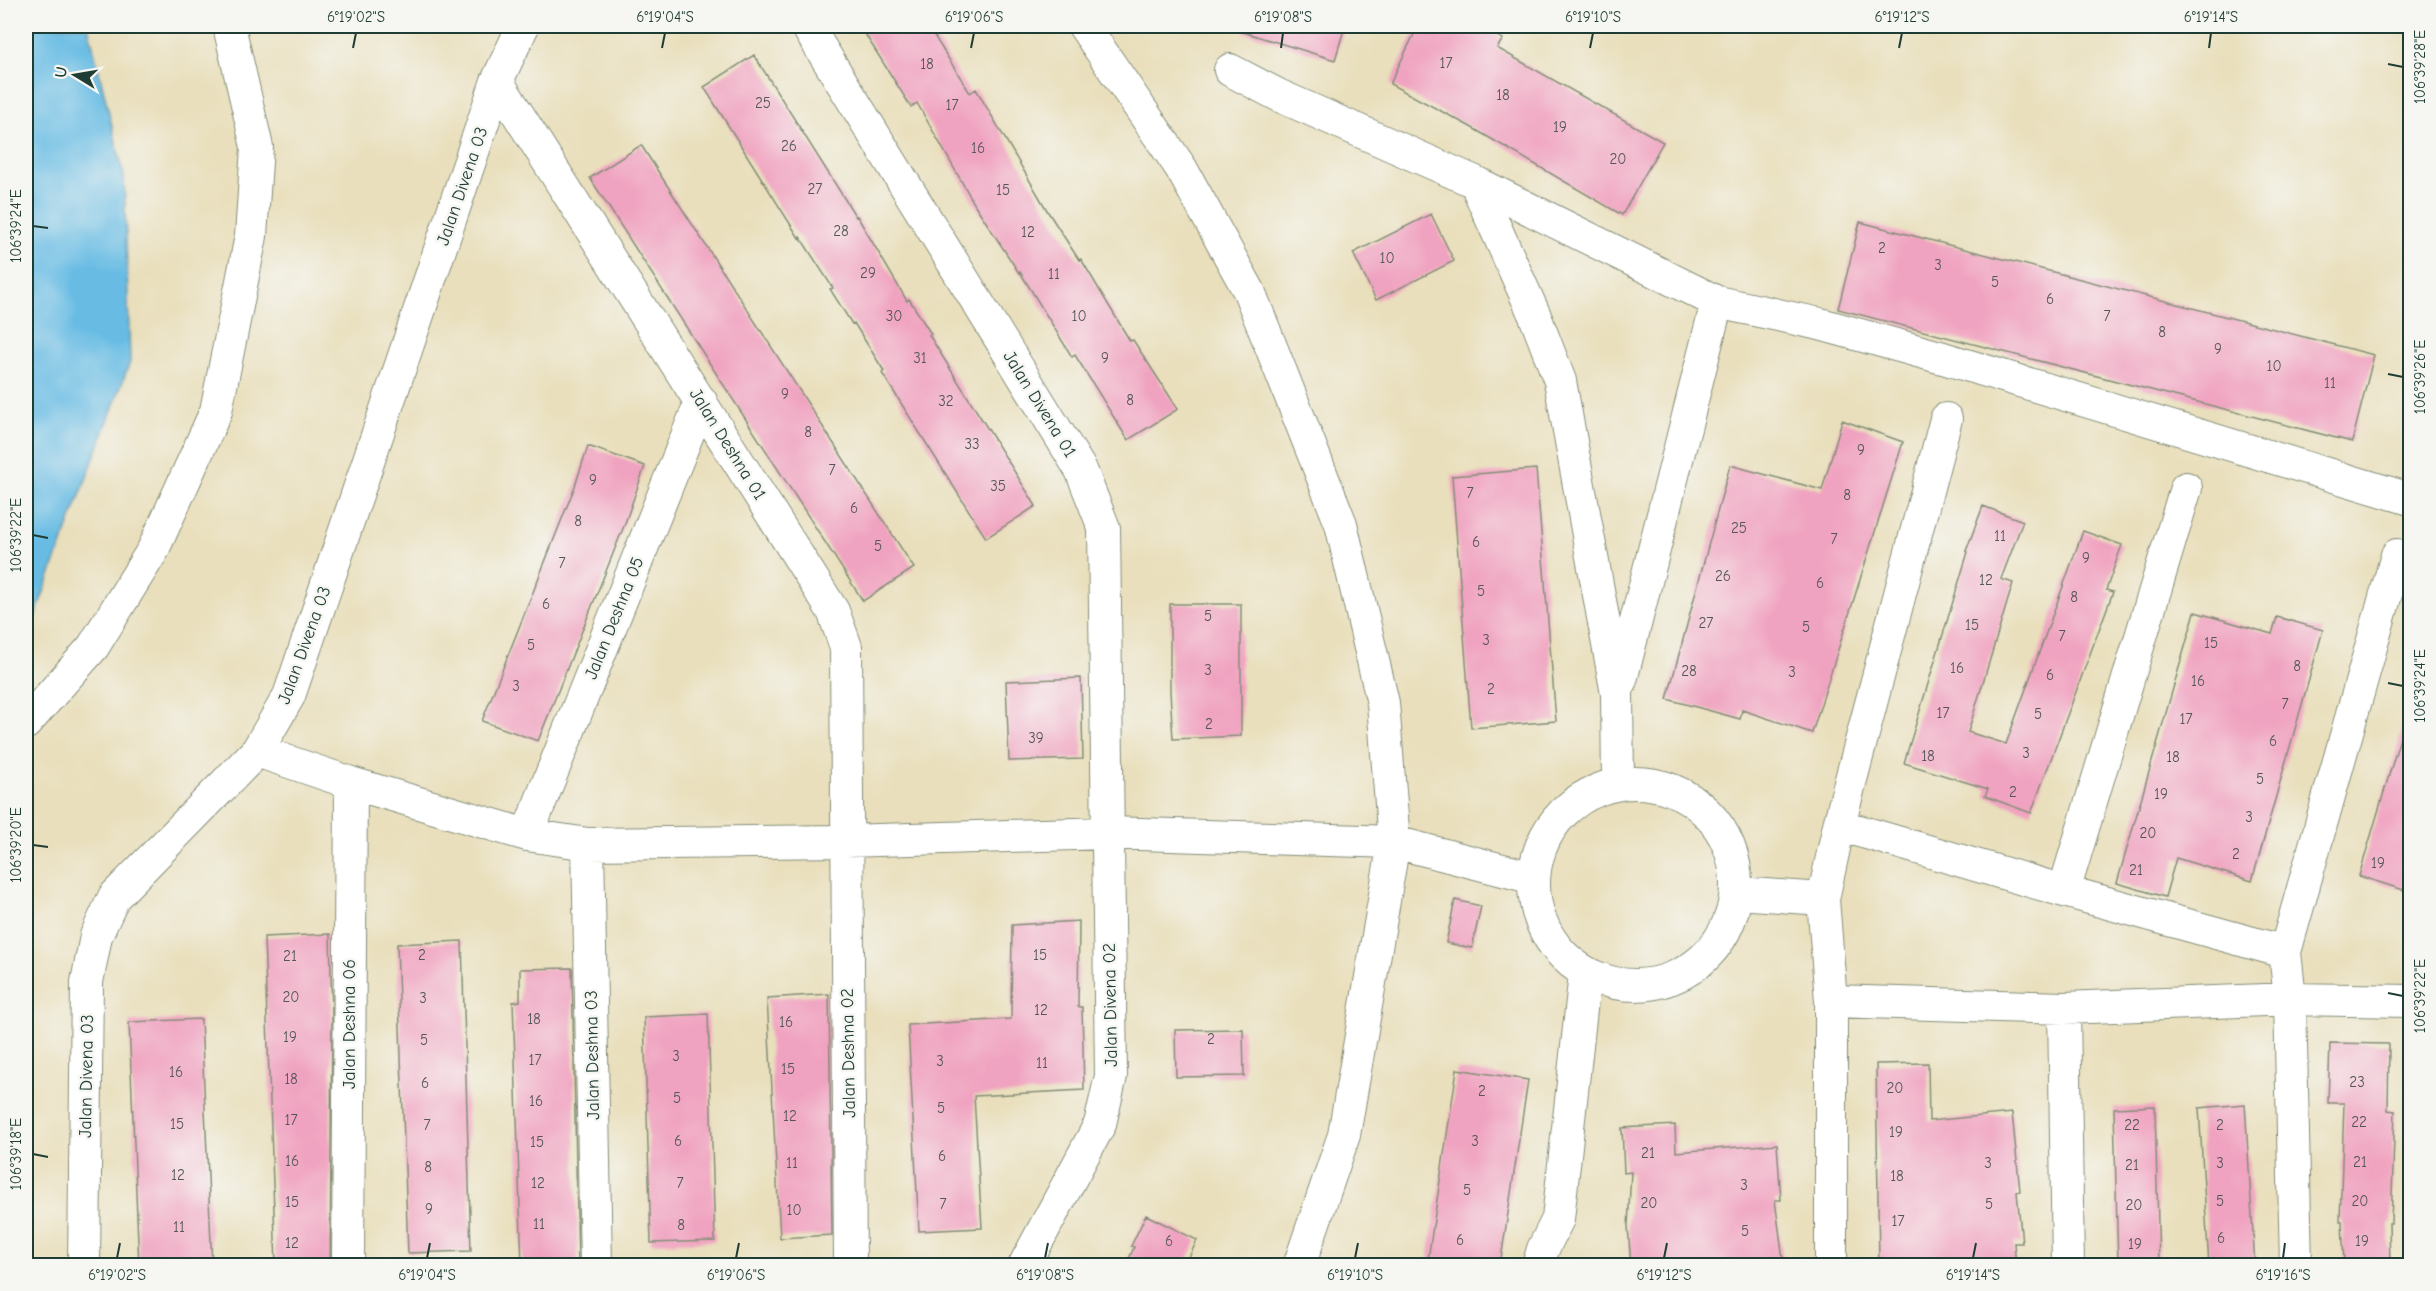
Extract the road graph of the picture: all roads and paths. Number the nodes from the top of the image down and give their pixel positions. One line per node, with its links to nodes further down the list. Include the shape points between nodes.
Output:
1 (229, 26): 15 (street, via 257,147 251,236 216,411 153,550 93,647)
2 (523, 26): 6 (street, Jalan Divena 03)
3 (807, 26): 20 (street, Jalan Divena 01, via 1081,470 1104,528)
4 (1084, 26): 23 (street, via 1181,168 1249,291 1341,524 1383,703)
5 (1230, 70): 7 (street)
6 (498, 81): 9 (street, Jalan Deshna 01); 16 (street, Jalan Divena 03, via 289,696)
7 (1474, 182): 8 (street); 14 (street, via 1560,381)
8 (1717, 302): 12 (street, via 1820,324 1942,358); 14 (street)
9 (701, 401): 21 (street, Jalan Deshna 05); 22 (street, Jalan Deshna 01, via 833,611 846,647)
10 (1946, 419): 19 (street)
11 (2186, 488): 26 (street)
12 (2410, 499)
13 (2397, 555): 29 (street)
14 (1617, 694): 18 (street)
15 (26, 723)
16 (257, 751): 17 (street); 36 (street, Jalan Divena 03, via 114,897 96,936 87,982)
17 (351, 783): 21 (street); 37 (street, Jalan Deshna 06)
18 (1618, 783): 25 (street, via 1586,795 1559,816 1542,845); 27 (street, via 1655,783 1689,797 1716,822 1733,855)
19 (1839, 825): 26 (street); 28 (street)
20 (1108, 833): 22 (street); 23 (street); 40 (street, Jalan Divena 02, via 1112,1076 1100,1124)
21 (527, 835): 24 (street)
22 (846, 841): 24 (street); 39 (street, Jalan Deshna 02)
23 (1394, 842): 25 (street); 41 (street, via 1344,1135)
24 (588, 844): 38 (street, Jalan Deshna 03)
25 (1533, 878): 30 (street, via 1538,916 1557,949)
26 (2064, 891): 29 (street)
27 (1737, 892): 28 (street); 30 (street, via 1726,932 1700,963 1664,982 1624,986)
28 (1823, 899): 33 (street)
29 (2285, 952): 31 (street)
30 (1585, 973): 35 (street)
31 (2290, 999): 32 (street); 34 (street); 46 (street)
32 (2410, 1000)
33 (1831, 1001): 34 (street); 44 (street)
34 (2064, 1008): 45 (street)
35 (1558, 1219): 42 (street); 43 (street)
36 (84, 1266)
37 (348, 1266)
38 (596, 1266)
39 (850, 1266)
40 (1024, 1266)
41 (1299, 1266)
42 (1538, 1266)
43 (1558, 1266)
44 (1831, 1266)
45 (2068, 1266)
46 (2296, 1266)

